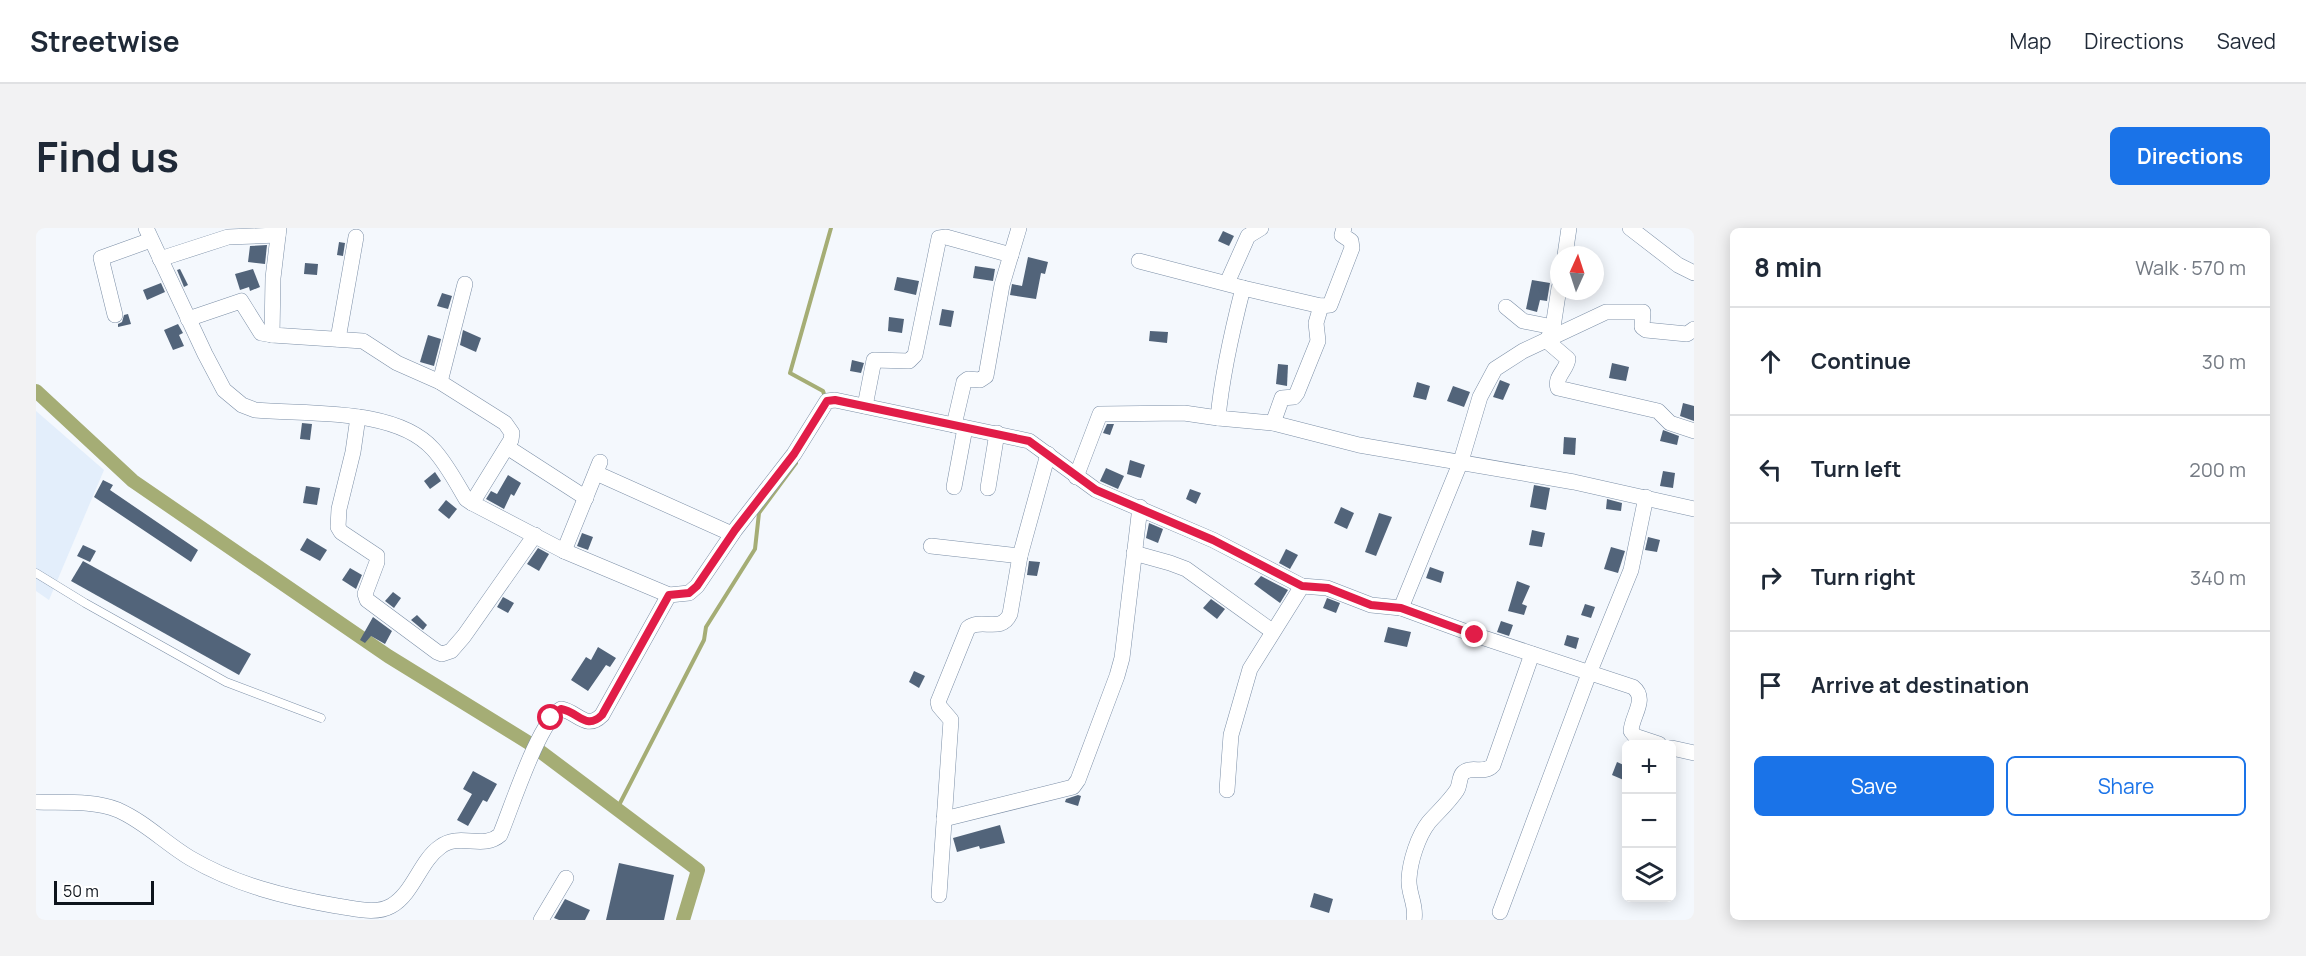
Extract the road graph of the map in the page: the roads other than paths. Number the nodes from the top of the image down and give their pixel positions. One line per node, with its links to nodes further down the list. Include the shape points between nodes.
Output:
1 (1020, 228): 12 (street)
2 (1261, 228): 16 (street, via 1248,236)
3 (1344, 228): 20 (street, via 1342,235 1352,248 1332,303)
4 (1569, 228): 11 (street)
5 (1630, 228): 15 (street)
6 (278, 231): 7 (street); 26 (street)
7 (238, 232): 13 (street)
8 (940, 233): 12 (street); 29 (street, via 915,355 909,361 874,360)
9 (149, 234): 13 (street); 22 (street, via 101,258)
10 (356, 237): 27 (street)
11 (1566, 246)
12 (1011, 255): 33 (street, via 986,376 964,382)
13 (160, 259): 23 (street)
14 (1139, 261): 16 (street)
15 (1694, 273)
16 (1227, 283): 18 (street)
17 (465, 284): 28 (street)
18 (1243, 288): 20 (street); 31 (street)
19 (1557, 300): 25 (street)
20 (1321, 306): 32 (street, via 1316,323 1318,341 1297,393 1282,398)
21 (1506, 307): 25 (street, via 1523,321)
22 (115, 315)
23 (188, 319): 26 (street, via 239,301 261,333); 30 (street, via 224,390 242,405 255,410)
24 (1694, 329): 25 (street, via 1688,334 1646,330 1642,327 1643,312 1612,311)
25 (1550, 334): 34 (street, via 1568,359 1557,380 1558,388 1658,411 1670,423); 38 (street, via 1495,369 1480,398)
26 (272, 335): 27 (street)
27 (338, 339): 28 (street, via 369,344 397,363)
28 (440, 382): 36 (street, via 505,423 512,436)
29 (865, 406): 33 (street); 47 (street, via 843,400 827,401 794,454)
30 (358, 417): 44 (street, via 403,428 422,439); 48 (street, via 338,527 376,556 365,594 367,600 437,652 451,651 464,636)
31 (1218, 418): 32 (street); 39 (street, via 1184,413 1100,414)
32 (1273, 423): 38 (street, via 1382,449)
33 (960, 426): 35 (street); 40 (street)
34 (1694, 431)
35 (997, 433): 37 (street, via 1029,441); 41 (street)
36 (507, 447): 43 (street); 44 (street)
37 (1048, 454): 39 (street); 52 (street)
38 (1461, 461): 42 (street); 56 (street)
39 (1076, 477): 45 (street, via 1096,490)
40 (954, 487)
41 (987, 488)
42 (1646, 497): 46 (street); 59 (street, via 1631,570)
43 (586, 498): 47 (street, via 598,467); 50 (street)
44 (472, 503): 48 (street)
45 (1140, 507): 51 (street); 54 (street)
46 (1694, 509)
47 (732, 534): 55 (street, via 697,586 689,593)
48 (535, 535): 50 (street)
49 (931, 546): 52 (street)
50 (564, 551): 55 (street)
51 (1134, 553): 57 (street, via 1185,569); 66 (street, via 1122,658 1076,785)
52 (1020, 556): 66 (street, via 1007,621 968,628 938,702 951,720)
53 (36, 573): 60 (lane, via 226,682)
54 (1302, 586): 56 (street, via 1328,588 1371,605); 57 (street)
55 (669, 595): 65 (street, via 602,715 590,722 561,709 551,718 500,835 486,842 458,840 439,847 390,907 368,911 259,890 189,857 116,809)
56 (1401, 608): 58 (street)
57 (1272, 631): 64 (street, via 1242,691 1231,735)
58 (1532, 654): 59 (street); 71 (street, via 1493,765 1488,770 1464,772 1457,789 1420,837 1409,875)
59 (1590, 671): 61 (street, via 1637,690 1640,700 1631,731); 69 (street)
60 (321, 718)
61 (1648, 740)
62 (1676, 749): 63 (street)
63 (1694, 753)
64 (1227, 790)
65 (36, 802)
66 (944, 819): 68 (street)
67 (566, 878): 70 (street)
68 (939, 895)
69 (1500, 912)
70 (541, 920)
71 (1413, 920)

